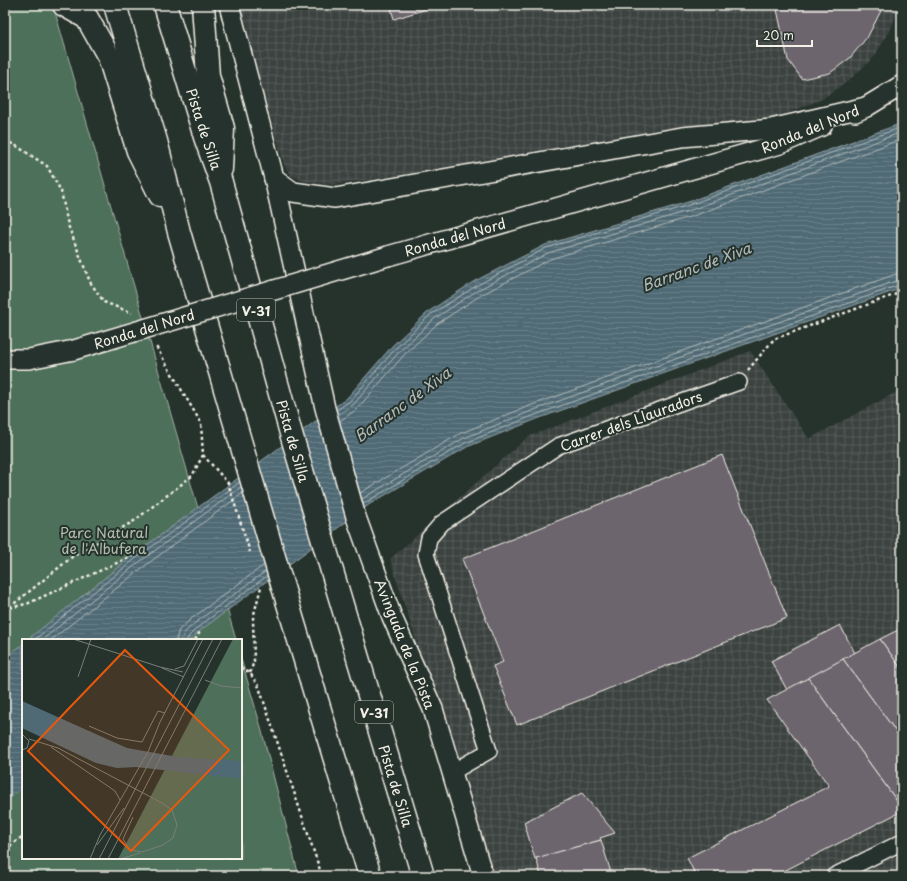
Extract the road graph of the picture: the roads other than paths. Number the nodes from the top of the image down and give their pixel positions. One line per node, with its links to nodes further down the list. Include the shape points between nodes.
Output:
1 (64, 5): 10 (highway, via 87,18 109,57 138,151)
2 (115, 5): 10 (highway, via 156,141)
3 (165, 5): 9 (highway, Pista de Silla / V-31)
4 (203, 5): 9 (highway, via 208,76 223,128)
5 (228, 5): 8 (street, Avinguda de la Pista)
6 (900, 83): 7 (street, Ronda del Nord)
7 (866, 107): 8 (street, via 771,128 682,137 335,198 294,192); 11 (street, Ronda del Nord, bridge, via 780,144 388,256 74,350 29,358)
8 (274, 178): 13 (street, Avinguda de la Pista, via 325,408 356,517 392,617 433,709)
9 (221, 182): 16 (highway, Pista de Silla / V-31, via 292,437)
10 (179, 232): 15 (highway)
11 (5, 359)
12 (739, 382): 13 (street, Carrer dels Llauradors, via 558,446 442,523 429,538 426,554 488,751)
13 (452, 772): 17 (street, Avinguda de la Pista)
14 (902, 842): 18 (street)
15 (370, 876)
16 (423, 876)
17 (483, 876)
18 (834, 876)

